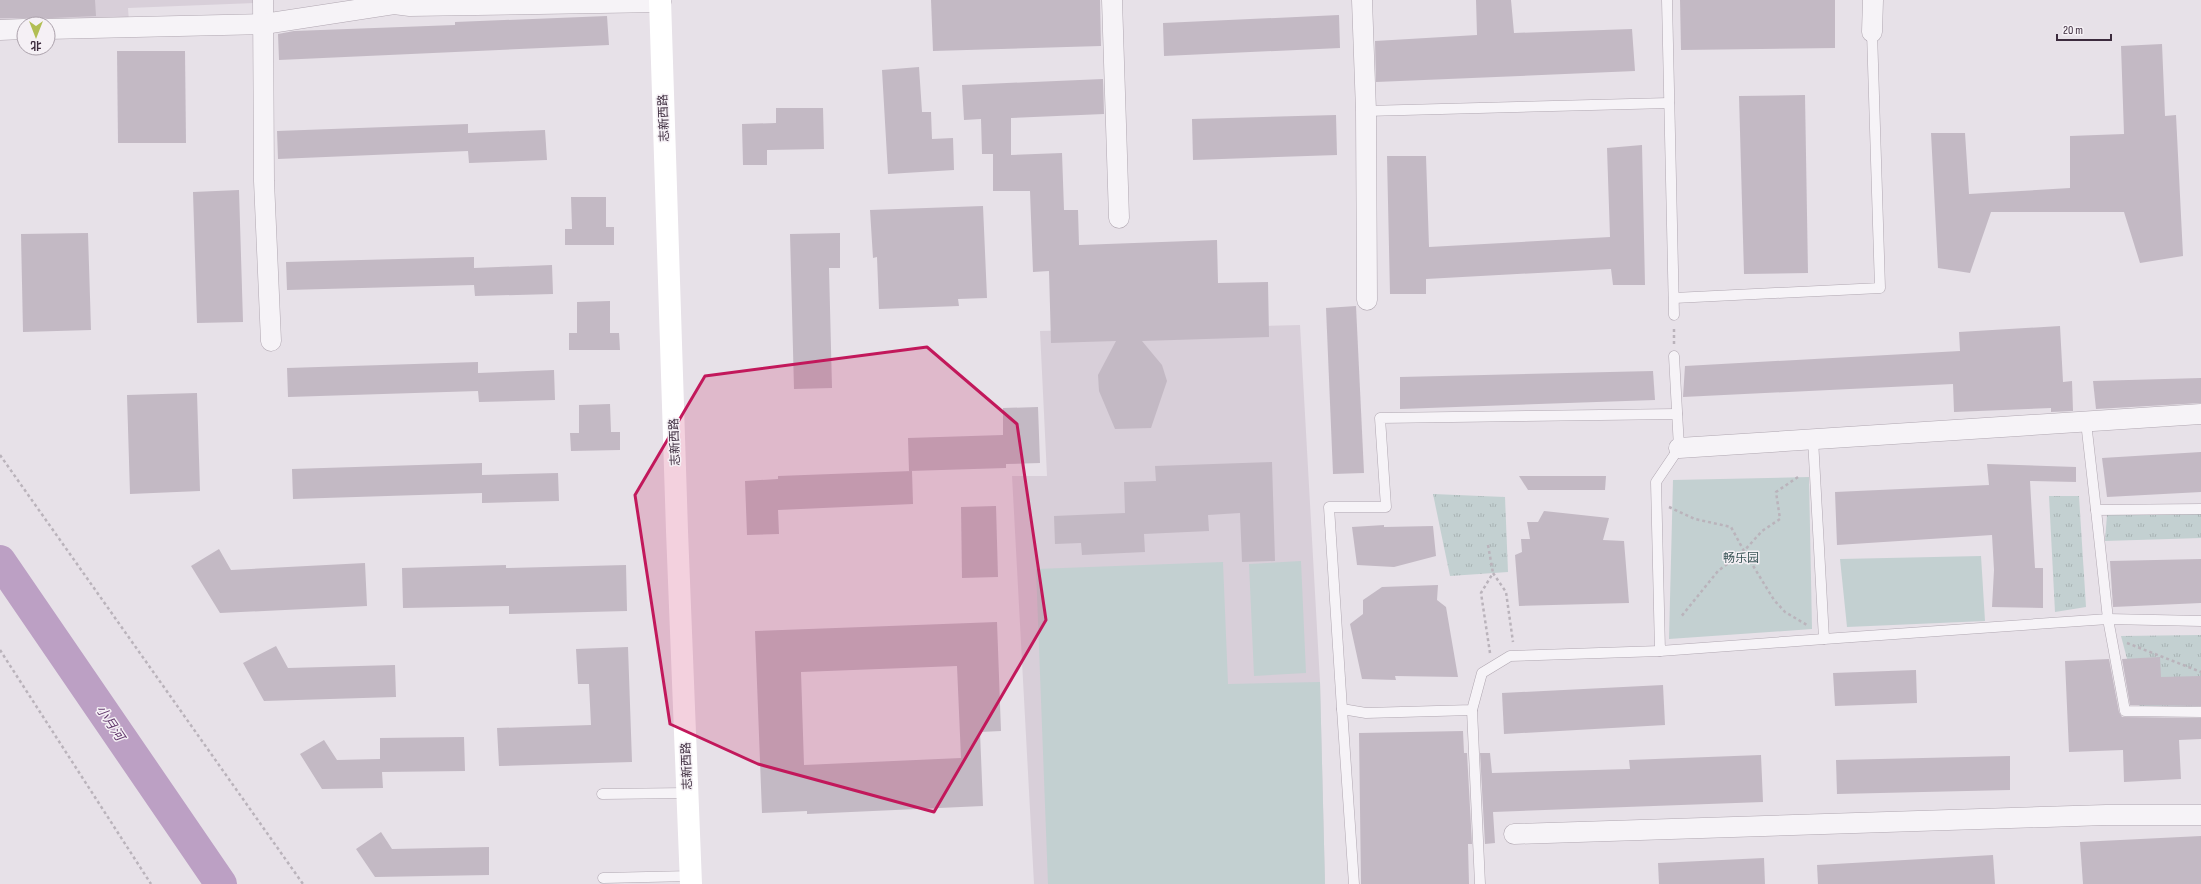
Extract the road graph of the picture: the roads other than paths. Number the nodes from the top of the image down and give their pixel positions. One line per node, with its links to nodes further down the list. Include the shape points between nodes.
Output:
1 (263, 0): 8 (street)
2 (1112, 0): 15 (street)
3 (1362, 0): 14 (street)
4 (1667, 0): 13 (lane)
5 (1873, 0): 12 (street)
6 (660, 1): 7 (street, via 410,6); 35 (street, 志新西路)
7 (394, 2): 8 (street)
8 (264, 24): 10 (street); 19 (street, via 264,181)
9 (16, 29): 11 (street)
10 (56, 29)
11 (0, 30)
12 (1872, 32): 16 (lane, via 1880,288)
13 (1669, 103): 14 (lane); 16 (lane)
14 (1366, 111): 17 (street)
15 (1119, 218)
16 (1674, 298): 18 (lane)
17 (1367, 300)
18 (1674, 316)
19 (271, 341)
20 (1674, 356): 21 (lane)
21 (1677, 414): 25 (lane); 32 (lane, via 1380,418 1386,507 1330,507)
22 (2201, 414): 23 (street)
23 (2086, 422): 24 (street); 27 (lane)
24 (1813, 439): 25 (street); 30 (lane)
25 (1679, 448): 31 (lane, via 1656,482)
26 (2201, 509): 27 (lane)
27 (2096, 510): 28 (lane)
28 (2108, 618): 29 (lane); 30 (lane); 34 (lane, via 2125,711)
29 (2201, 621)
30 (1824, 639): 31 (lane)
31 (1660, 651): 33 (lane, via 1510,656 1482,673)
32 (1342, 709): 33 (lane, via 1366,713); 41 (lane)
33 (1472, 710): 42 (lane)
34 (2201, 712)
35 (688, 793): 36 (lane); 40 (street, 志新西路)
36 (602, 794)
37 (2201, 815): 38 (street, via 2106,815)
38 (1514, 834)
39 (604, 878): 40 (lane)
40 (691, 880)
41 (1354, 884)
42 (1480, 884)

